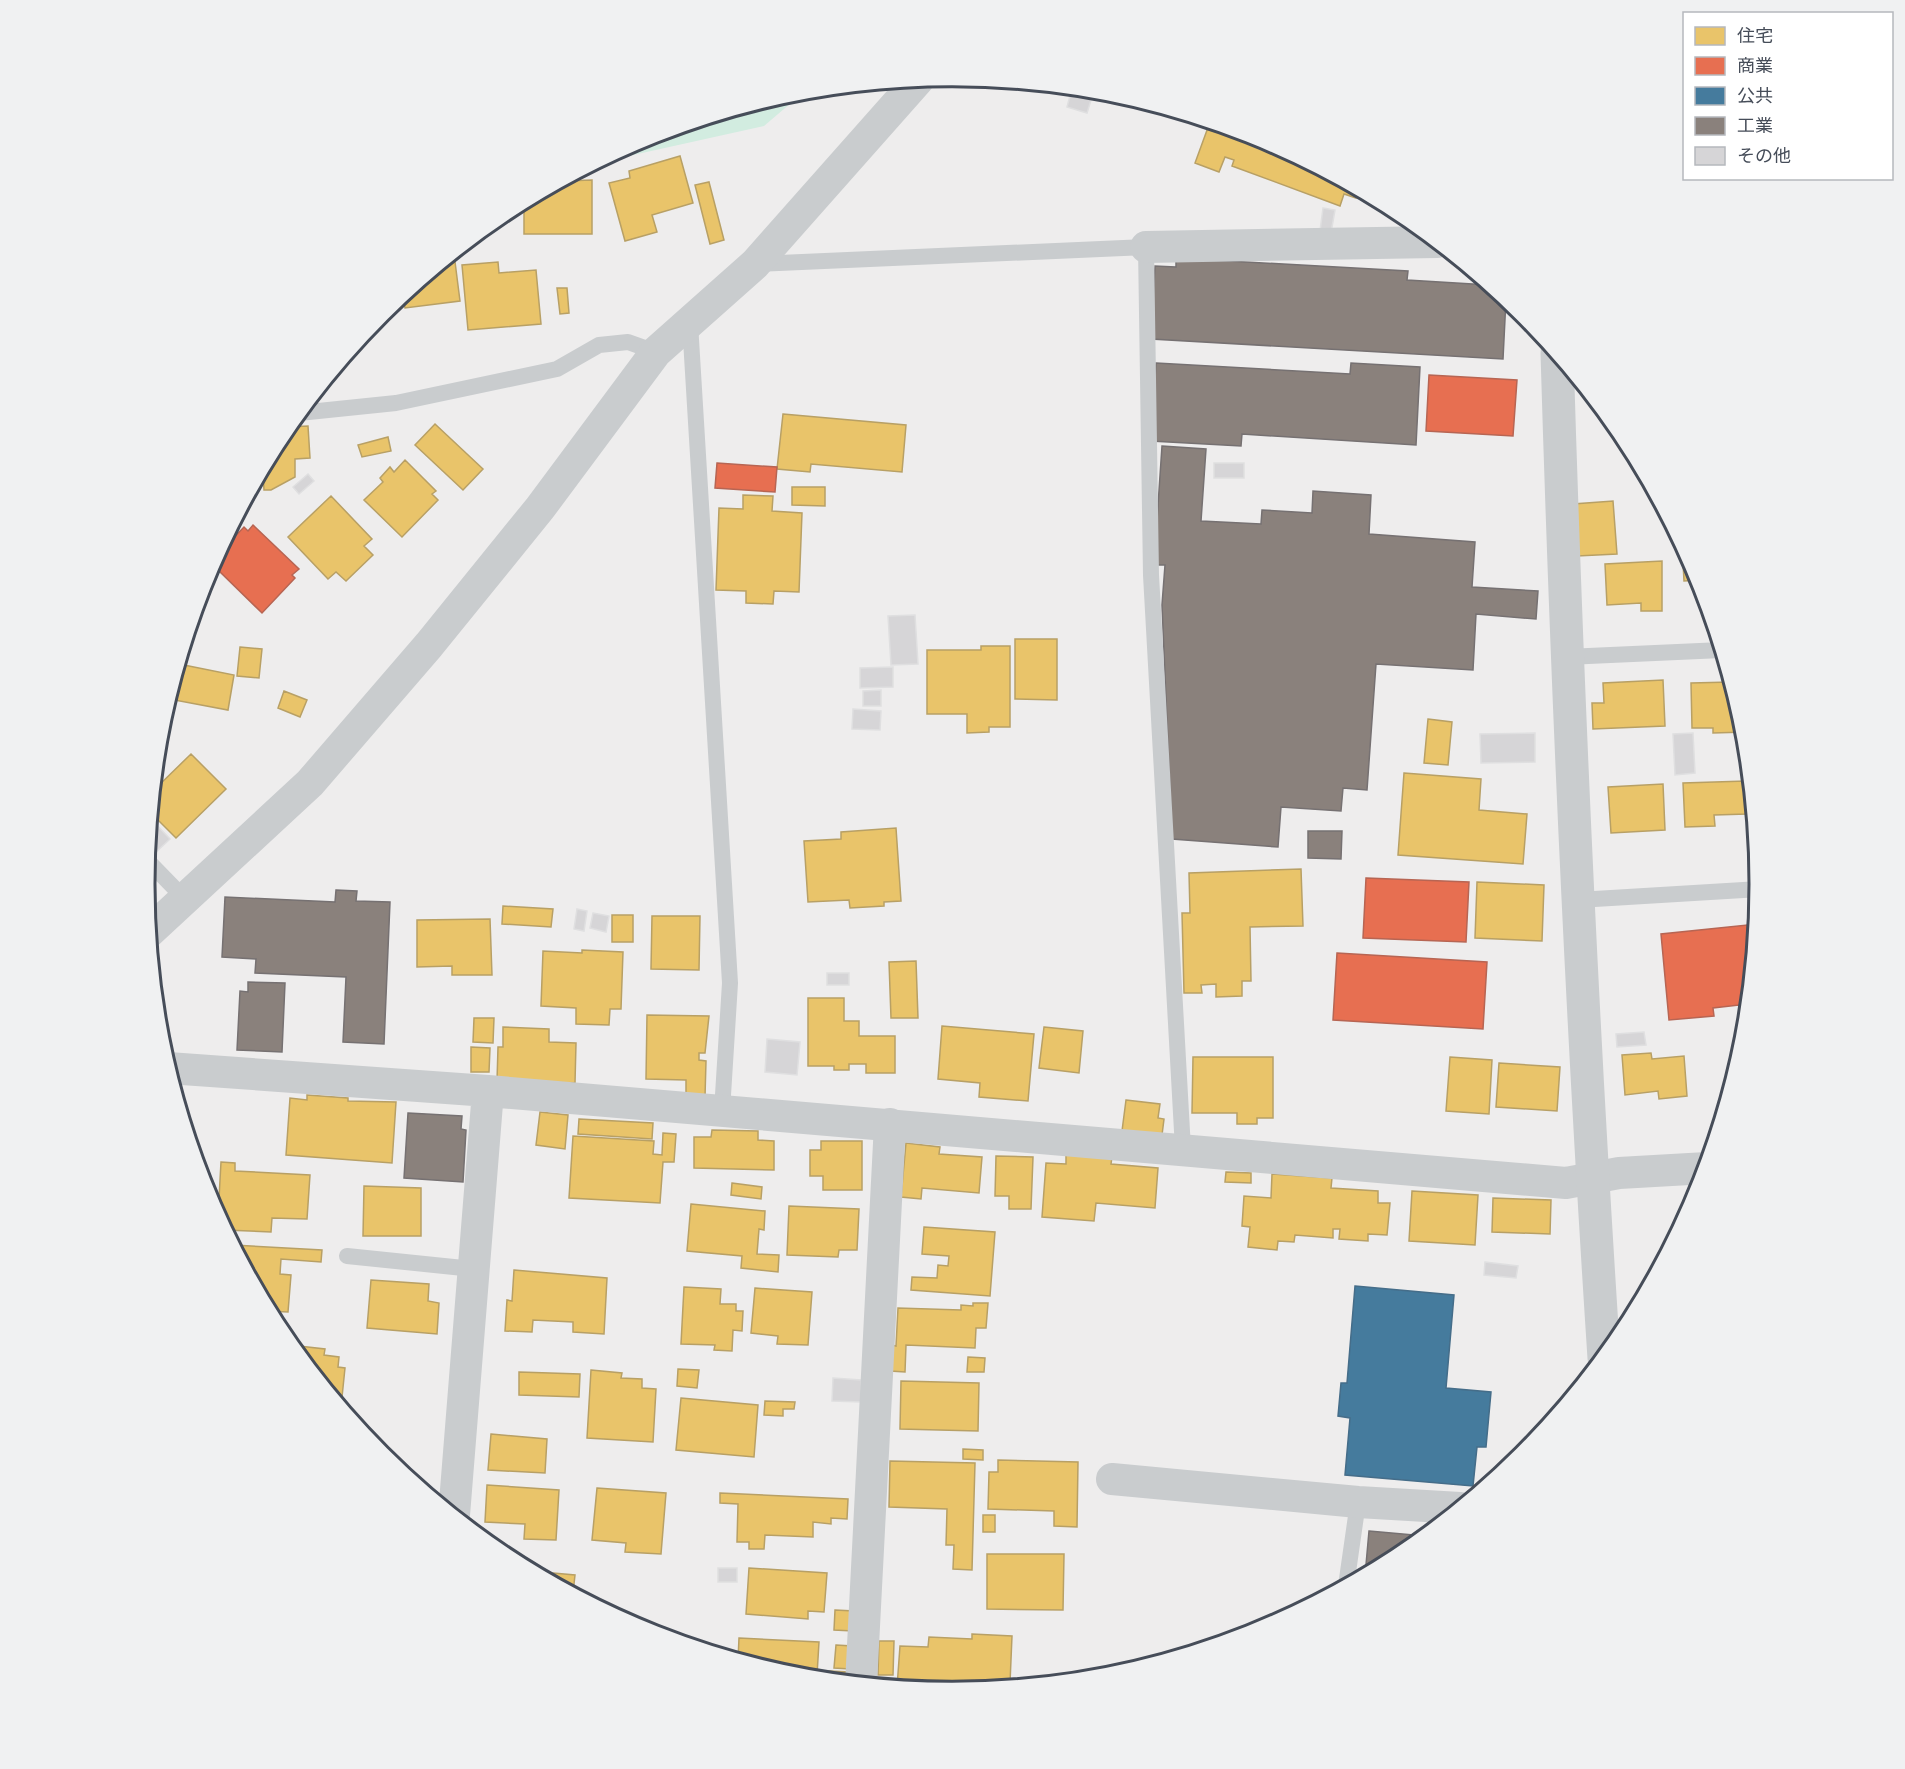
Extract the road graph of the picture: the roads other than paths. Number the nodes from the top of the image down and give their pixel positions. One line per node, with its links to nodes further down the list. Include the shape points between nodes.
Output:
1 (910, 89): 4 (street)
2 (1425, 242): 3 (street)
3 (1146, 247): 4 (lane); 20 (lane, via 1151,575)
4 (755, 264): 5 (street)
5 (690, 323): 6 (street); 18 (lane, via 730,983)
6 (656, 352): 8 (lane, via 628,342 599,345 557,369 396,403); 13 (street, via 540,508 422,654 310,783)
7 (1557, 365): 10 (street)
8 (311, 412)
9 (1715, 650): 10 (lane)
10 (1566, 657): 14 (street)
11 (156, 869): 13 (lane)
12 (1750, 890): 14 (lane)
13 (185, 899): 15 (street)
14 (1578, 900): 22 (street)
15 (157, 925)
16 (177, 1069): 17 (street)
17 (488, 1091): 18 (street); 24 (street)
18 (722, 1111): 19 (street)
19 (890, 1124): 20 (street); 31 (street)
20 (1183, 1149): 22 (street, via 1566,1183)
21 (1697, 1169): 22 (street, via 1619,1173)
22 (1592, 1179): 25 (street)
23 (347, 1256): 24 (lane)
24 (473, 1269): 28 (street)
25 (1603, 1345)
26 (1112, 1479): 27 (street)
27 (1358, 1502): 29 (street); 30 (lane)
28 (455, 1507)
29 (1450, 1507)
30 (1347, 1577)
31 (861, 1676)

